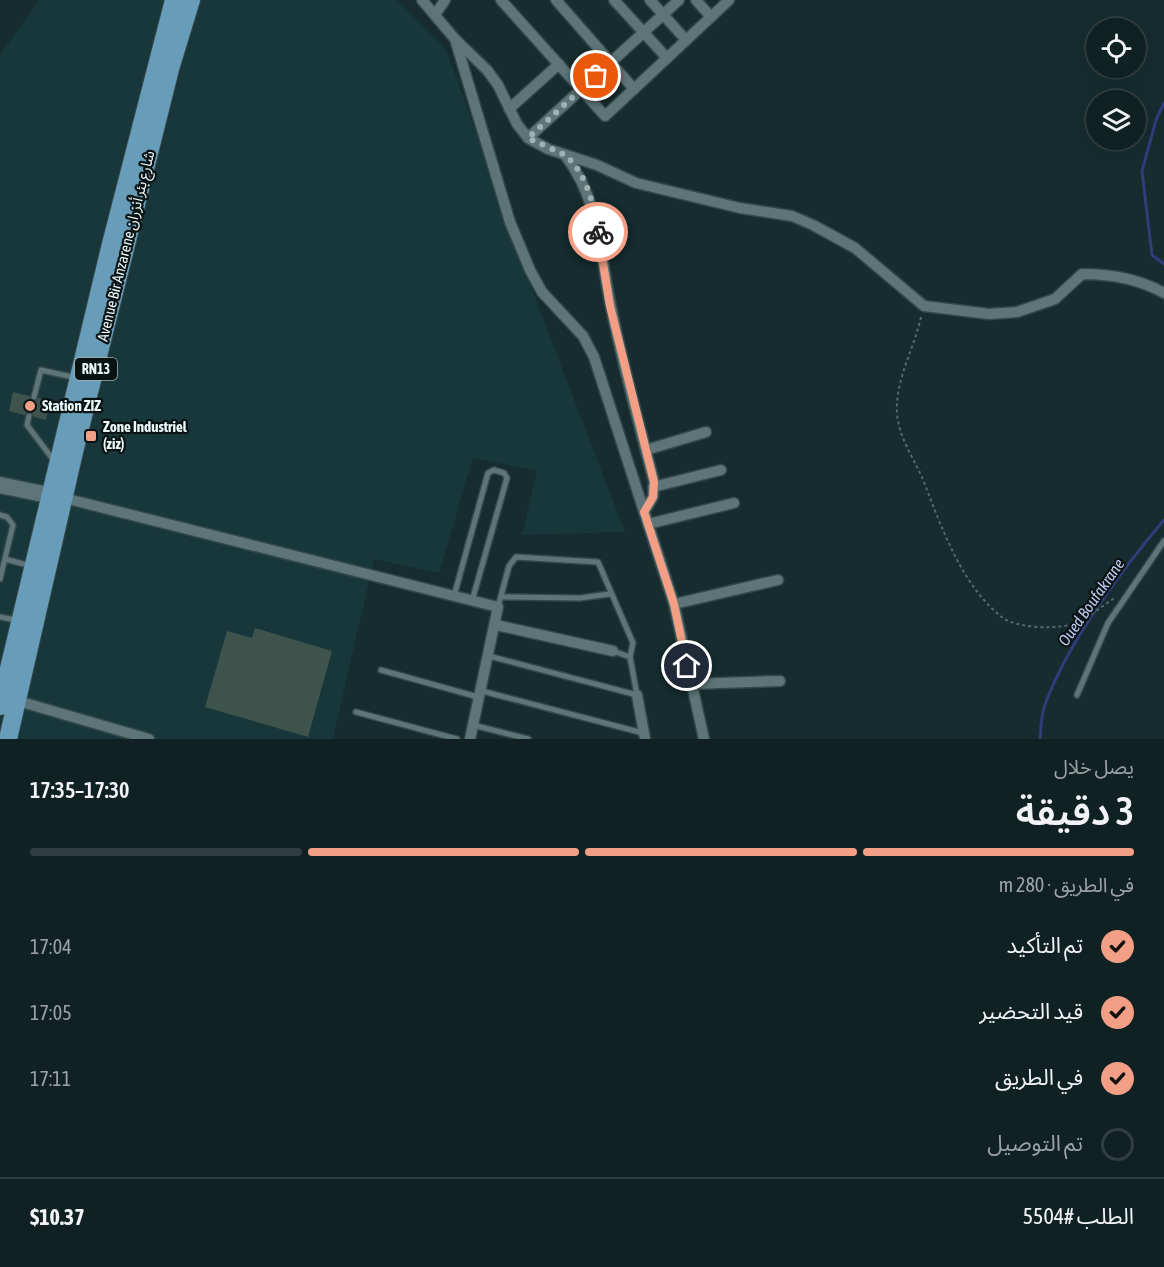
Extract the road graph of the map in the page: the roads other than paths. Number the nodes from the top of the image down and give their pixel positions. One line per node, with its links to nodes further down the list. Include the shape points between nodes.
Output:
1 (174, 0): 27 (main road, Avenue Bir Anzarene شارع بئر أنزران / RN13)
2 (191, 0): 36 (main road, Avenue Bir Anzarene شارع بئر أنزران / RN13)
3 (422, 0): 12 (street)
4 (445, 0): 12 (street)
5 (501, 0): 20 (street)
6 (556, 0): 19 (street)
7 (614, 0): 15 (street)
8 (650, 0): 13 (street)
9 (679, 0): 13 (street)
10 (696, 0): 14 (street)
11 (729, 0): 14 (street)
12 (435, 15): 16 (street)
13 (663, 15): 15 (street); 17 (street)
14 (711, 17): 17 (street)
15 (644, 33): 18 (street); 19 (street)
16 (455, 39): 23 (street, via 487,70); 38 (street, via 514,231 542,292 583,336 594,357)
17 (686, 40): 18 (street)
18 (667, 58): 21 (street)
19 (611, 63): 21 (street); 22 (street)
20 (559, 64): 22 (street); 23 (street)
21 (634, 89): 22 (street, via 604,116)
22 (581, 90): 24 (street)
23 (509, 109): 24 (street)
24 (528, 138): 25 (street)
25 (565, 155): 26 (street, via 636,183 708,202 792,216 855,248 924,306 989,314 1017,312 1055,299 1082,274 1109,274); 31 (street, via 592,201 610,306)
26 (1164, 293)
27 (79, 379): 28 (lane, via 41,370); 32 (main road, Avenue Bir Anzarene شارع بئر أنزران / RN13)
28 (34, 397)
29 (29, 416): 32 (lane, via 27,425)
30 (706, 432): 31 (street)
31 (646, 450): 35 (street)
32 (57, 465): 36 (main road, Avenue Bir Anzarene شارع بئر أنزران / RN13)
33 (721, 470): 35 (street)
34 (0, 484): 36 (street)
35 (653, 487): 38 (street, via 653,497)
36 (57, 497): 43 (main road, Avenue Bir Anzarene شارع بئر أنزران / RN13); 47 (street); 63 (main road, Avenue Bir Anzarene شارع بئر أنزران / RN13)
37 (734, 503): 40 (street)
38 (644, 512): 40 (street)
39 (0, 515): 42 (lane, via 13,525)
40 (648, 524): 50 (street)
41 (1164, 542): 62 (lane, via 1104,632)
42 (5, 559): 43 (lane); 44 (lane)
43 (33, 567): 52 (main road, Avenue Bir Anzarene شارع بئر أنزران / RN13)
44 (0, 579)
45 (778, 580): 50 (street)
46 (610, 594): 49 (lane); 49 (lane, via 594,560 525,556 511,562); 56 (lane, via 633,643)
47 (454, 596): 48 (street); 48 (lane, via 488,473 494,470 507,478)
48 (472, 601): 49 (street)
49 (500, 602): 53 (street)
50 (674, 604): 59 (street)
51 (0, 617): 52 (lane)
52 (20, 621): 63 (main road, Avenue Bir Anzarene شارع بئر أنزران / RN13)
53 (496, 625): 54 (street); 55 (street)
54 (613, 651): 56 (lane)
55 (489, 656): 60 (street); 61 (lane)
56 (630, 657): 61 (lane)
57 (381, 670): 60 (lane)
58 (780, 681): 59 (street)
59 (691, 684): 72 (street)
60 (481, 694): 65 (street); 66 (lane)
61 (637, 695): 66 (street)
62 (1077, 695)
63 (9, 704): 67 (main road, Avenue Bir Anzarene شارع بئر أنزران / RN13); 68 (street)
64 (356, 712): 69 (lane)
65 (473, 725): 70 (street); 71 (lane)
66 (644, 736)
67 (8, 739)
68 (149, 739)
69 (457, 739)
70 (470, 739)
71 (528, 739)
72 (705, 739)

